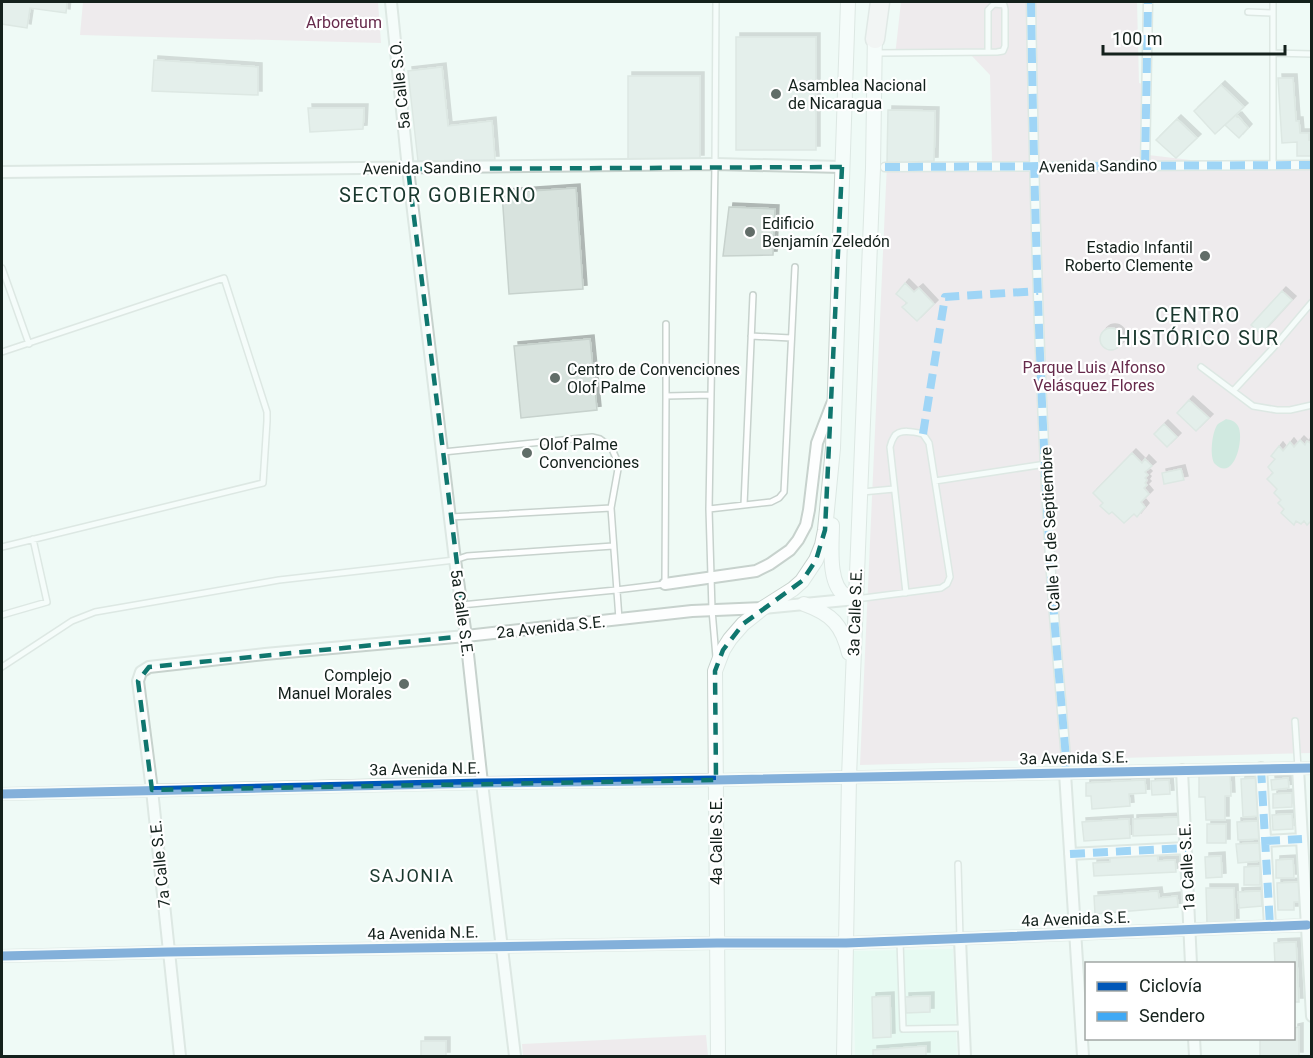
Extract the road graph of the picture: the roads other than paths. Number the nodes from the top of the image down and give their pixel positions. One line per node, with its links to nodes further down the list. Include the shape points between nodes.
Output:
1 (391, 2): 21 (street, 5a Calle S.O.)
2 (716, 2): 14 (lane)
3 (848, 2): 19 (street)
4 (878, 2): 10 (highway)
5 (1031, 2): 18 (street, Calle 15 de Septiembre)
6 (1148, 2): 15 (street)
7 (1273, 2): 9 (lane)
8 (1248, 12): 9 (lane)
9 (1273, 13): 12 (lane)
10 (875, 46): 11 (lane); 20 (street, 3a Calle S.E.)
11 (988, 52): 11 (lane, via 1005,49 1005,9 1001,4 988,10)
12 (1273, 53): 13 (lane); 16 (lane)
13 (1311, 54)
14 (715, 164): 19 (street, Avenida Sandino); 21 (street, Avenida Sandino); 34 (lane)
15 (1145, 165): 16 (street, Avenida Sandino); 18 (street, Avenida Sandino)
16 (1273, 165): 17 (street, Avenida Sandino)
17 (1311, 165)
18 (1033, 167): 20 (street, Avenida Sandino); 40 (street, Calle 15 de Septiembre)
19 (842, 168): 36 (street)
20 (879, 168): 43 (street, 3a Calle S.E.)
21 (408, 169): 22 (street, Avenida Sandino); 39 (street, 5a Calle S.E.)
22 (2, 172)
23 (795, 267): 29 (lane)
24 (2, 268): 30 (lane)
25 (753, 295): 28 (lane)
26 (1311, 302): 33 (lane)
27 (666, 324): 35 (lane)
28 (751, 336): 29 (lane); 44 (lane)
29 (791, 338): 44 (lane, via 784,492 771,502)
30 (29, 344): 31 (lane); 48 (lane, via 224,278 267,412 263,483)
31 (2, 352)
32 (1201, 367): 33 (lane)
33 (1233, 391): 37 (lane, via 1253,406 1290,410)
34 (711, 395): 35 (lane); 46 (lane)
35 (666, 396): 55 (lane)
36 (835, 398): 38 (street); 53 (street, via 817,443 809,510 798,540 790,550 756,571)
37 (1311, 405)
38 (833, 448): 58 (street, via 832,569 840,590); 61 (street, via 825,530 816,560 802,581)
39 (442, 452): 45 (lane, via 600,439 611,447 618,469); 47 (street, 5a Calle S.E.)
40 (1046, 464): 41 (lane); 75 (street, Calle 15 de Septiembre)
41 (935, 481): 42 (lane, via 924,434 898,433 890,447); 57 (lane, via 950,577 942,588)
42 (894, 489): 43 (lane); 57 (lane)
43 (860, 492): 58 (street, 3a Calle S.E.)
44 (744, 505): 46 (lane)
45 (611, 508): 47 (lane); 49 (lane)
46 (709, 509): 53 (lane)
47 (450, 517): 51 (street, 5a Calle S.E.)
48 (33, 539): 50 (lane); 63 (lane, via 47,602)
49 (613, 546): 51 (lane); 56 (lane)
50 (2, 547)
51 (455, 560): 54 (lane); 60 (street, 5a Calle S.E.)
52 (276, 571): 54 (lane)
53 (711, 578): 55 (street); 62 (lane)
54 (279, 580): 67 (lane, via 95,612 72,621)
55 (665, 584): 56 (lane)
56 (616, 591): 60 (lane); 64 (lane)
57 (906, 593): 58 (lane)
58 (856, 599): 59 (street, 2a Avenida S.E.); 69 (street, 3a Calle S.E.)
59 (804, 604): 61 (street, 2a Avenida S.E.); 69 (street, via 838,625 846,640)
60 (461, 605): 65 (street, 5a Calle S.E.)
61 (763, 608): 62 (street, 2a Avenida S.E.); 66 (street, 4a Calle S.E., via 730,639)
62 (712, 610): 64 (street, 2a Avenida S.E.); 66 (lane)
63 (2, 615)
64 (619, 619): 65 (street, 2a Avenida S.E.)
65 (466, 636): 68 (street, 2a Avenida S.E., via 265,654 149,667); 78 (street, 5a Calle S.E.)
66 (717, 665): 77 (street, 4a Calle S.E.)
67 (2, 667)
68 (141, 672): 79 (street, 7a Calle S.E., via 138,681)
69 (853, 673): 76 (street, 3a Calle S.E.)
70 (1295, 721): 72 (lane)
71 (1261, 768): 72 (street, 3a Avenida S.E.); 74 (street, 3a Avenida S.E.); 82 (street)
72 (1298, 768): 73 (street); 81 (street)
73 (1311, 768)
74 (1182, 770): 75 (street, 3a Avenida S.E.); 83 (street, 1a Calle S.E.)
75 (1065, 773): 76 (street, 3a Avenida S.E.); 84 (street, Calle 15 de Septiembre)
76 (849, 777): 77 (street, 3a Avenida N.E.); 93 (street, 3a Calle S.E.)
77 (716, 780): 78 (street, 3a Avenida N.E.); 92 (street, 4a Calle S.E.)
78 (482, 783): 79 (street, 3a Avenida N.E.); 94 (street, 5a Calle S.E.)
79 (152, 790): 80 (street, 3a Avenida N.E.); 95 (street, 7a Calle S.E.)
80 (2, 794)
81 (1302, 839): 82 (street); 86 (street)
82 (1265, 842): 87 (street)
83 (1186, 848): 84 (street); 88 (street, 1a Calle S.E.)
84 (1070, 854): 89 (street, Calle 15 de Septiembre)
85 (958, 864): 90 (lane)
86 (1307, 925): 87 (street, 4a Avenida S.E.); 98 (street)
87 (1270, 926): 88 (street, 4a Avenida S.E.)
88 (1190, 929): 89 (street, 4a Avenida S.E.); 97 (street, 1a Calle S.E.)
89 (1075, 934): 90 (street, 4a Avenida S.E.); 106 (street, Calle 15 de Septiembre)
90 (960, 939): 91 (street, 4a Avenida S.E.); 99 (street)
91 (900, 941): 93 (street, 4a Avenida S.E.); 99 (lane, via 903,1029)
92 (717, 943): 93 (street, 4a Avenida N.E.); 94 (street, 4a Avenida N.E.); 103 (street, 4a Calle S.E.)
93 (846, 943): 104 (street, 3a Calle S.E.)
94 (501, 947): 95 (street, 4a Avenida N.E.); 102 (street, 5a Calle S.E.)
95 (168, 952): 96 (street, 4a Avenida N.E.); 101 (street, 7a Calle S.E.)
96 (2, 956)
97 (1191, 962)
98 (1311, 1016)
99 (964, 1028): 105 (street)
100 (1194, 1040): 107 (street)
101 (180, 1056)
102 (515, 1056)
103 (718, 1056)
104 (844, 1056)
105 (965, 1056)
106 (1083, 1056)
107 (1195, 1056)

